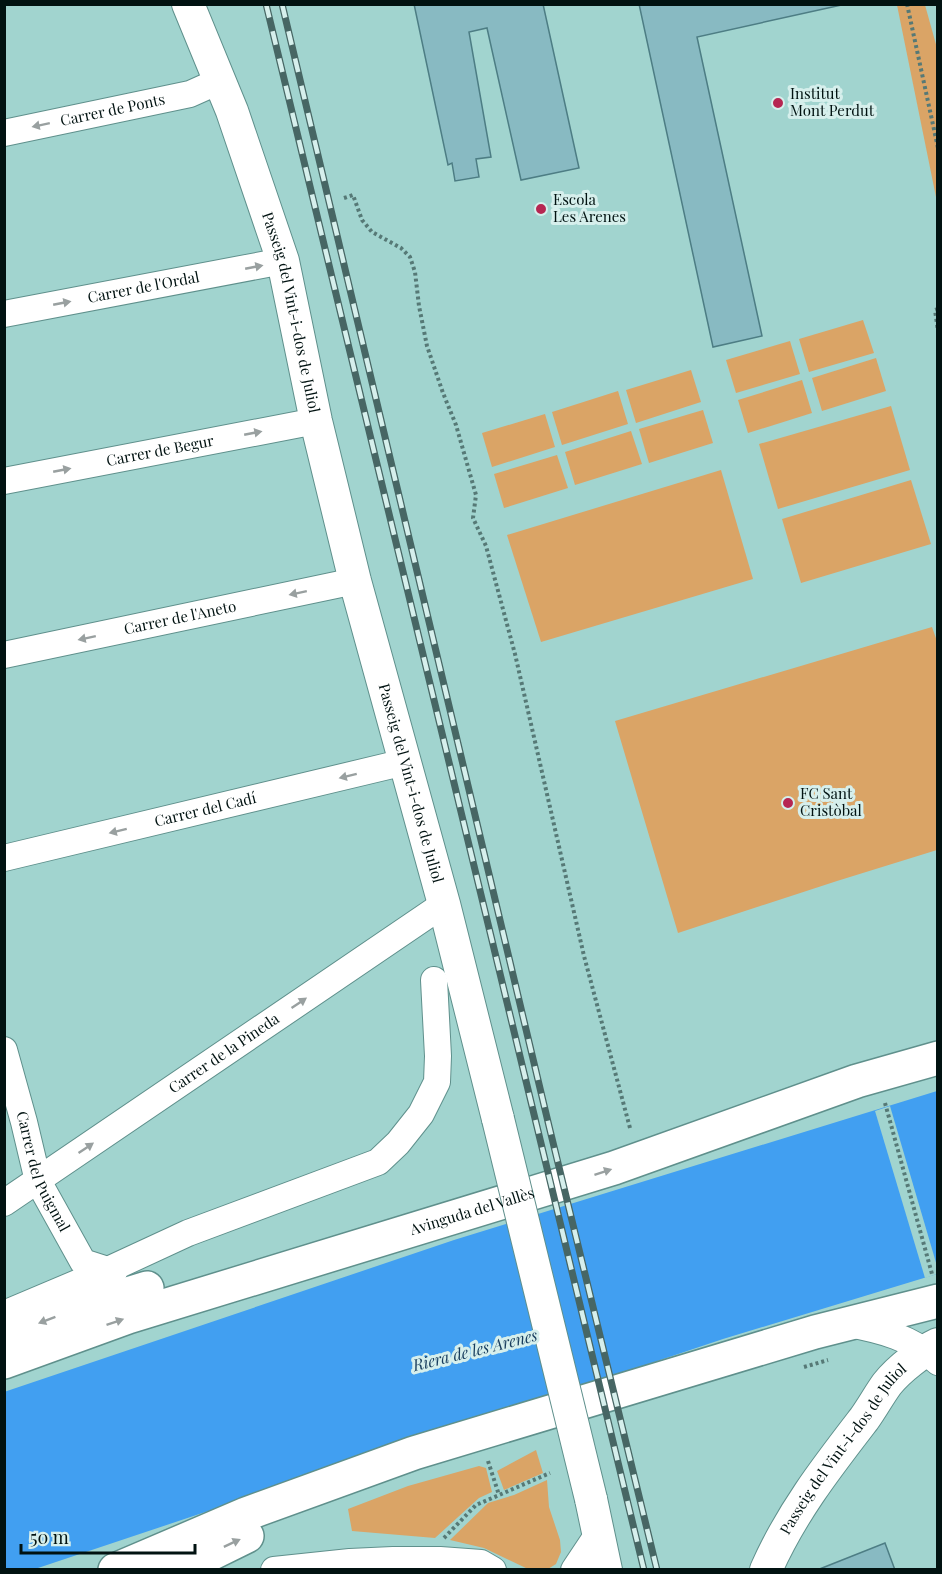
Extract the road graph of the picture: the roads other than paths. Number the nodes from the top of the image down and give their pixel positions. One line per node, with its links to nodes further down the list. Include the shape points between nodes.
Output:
1 (188, 4): 2 (street, Passeig del Vint-i-dos de Juliol)
2 (219, 81): 3 (street, Carrer de Ponts, one-way to 3, via 190,94); 4 (street, Passeig del Vint-i-dos de Juliol)
3 (4, 133)
4 (283, 261): 5 (street, Carrer de l'Ordal, one-way to 4); 6 (street, Passeig del Vint-i-dos de Juliol)
5 (4, 314)
6 (316, 421): 7 (street, Carrer de Begur, one-way to 6); 8 (street, Passeig del Vint-i-dos de Juliol)
7 (4, 481)
8 (355, 581): 9 (street, Carrer de l'Aneto, one-way to 9); 10 (street, Passeig del Vint-i-dos de Juliol)
9 (4, 655)
10 (405, 762): 11 (street, Carrer del Cadí, one-way to 11); 12 (street, Passeig del Vint-i-dos de Juliol)
11 (4, 858)
12 (444, 904): 17 (street, Carrer de la Pineda, one-way to 12); 28 (street, Passeig del Vint-i-dos de Juliol, bridge)
13 (434, 980): 19 (street, Avinguda del Vallès, via 437,1082 420,1114 378,1162 188,1233)
14 (938, 1036): 19 (main road, Avinguda del Vallès, via 811,1075 432,1206 160,1285)
15 (4, 1050): 17 (street, Carrer del Puigmal)
16 (938, 1058): 27 (main road, Avinguda del Vallès, one-way to 16, via 128,1317 614,1168 858,1081)
17 (38, 1181): 18 (street, Carrer de la Pineda); 19 (street, Carrer del Puigmal, via 83,1262)
18 (4, 1203)
19 (115, 1282): 21 (street, Avinguda del Vallès); 25 (main road, Avinguda del Vallès, one-way to 25, via 59,1315)
20 (936, 1293): 23 (main road)
21 (4, 1314)
22 (938, 1318): 24 (main road)
23 (844, 1323): 24 (street); 31 (main road, via 414,1453 246,1514)
24 (883, 1332): 26 (street); 32 (main road, one-way to 24, via 353,1490 421,1467)
25 (4, 1336)
26 (933, 1352): 37 (street, Passeig del Vint-i-dos de Juliol, via 888,1383 786,1527)
27 (4, 1362)
28 (598, 1534): 35 (street); 36 (street, Passeig del Vint-i-dos de Juliol)
29 (392, 1565): 30 (street); 34 (street, via 440,1560 482,1563)
30 (345, 1566): 33 (street)
31 (115, 1569)
32 (178, 1569)
33 (274, 1569)
34 (493, 1569)
35 (574, 1569)
36 (606, 1569)
37 (766, 1569)

